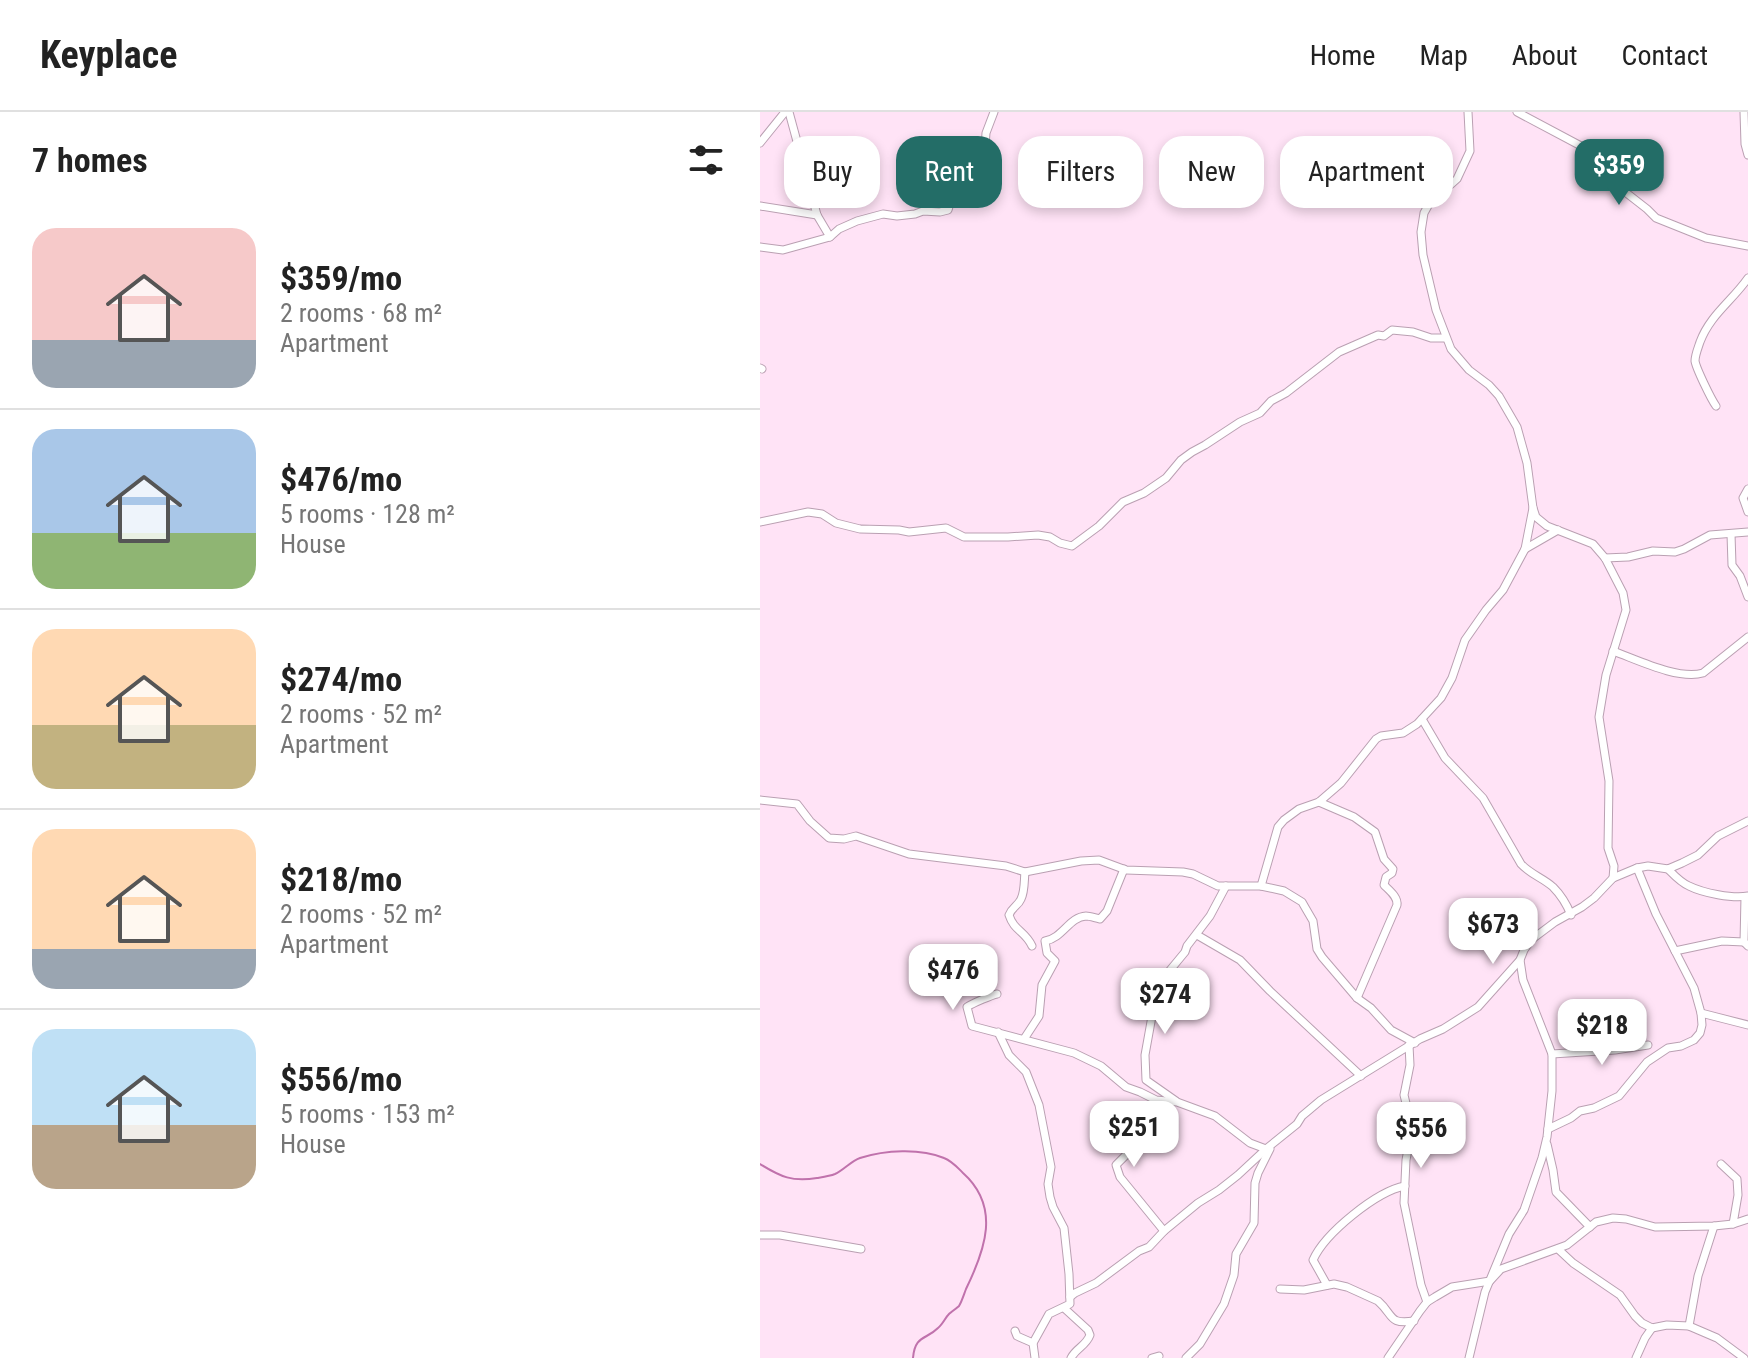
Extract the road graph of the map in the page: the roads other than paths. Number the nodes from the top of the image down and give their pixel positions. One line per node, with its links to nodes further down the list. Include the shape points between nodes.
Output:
1 (787, 112): 6 (street); 9 (street)
2 (994, 112): 10 (street, via 983,151 956,184 948,210 883,214)
3 (1468, 112): 14 (street, via 1468,157 1457,179 1429,204 1422,219 1427,277)
4 (1517, 112): 11 (street, via 1581,146 1606,177 1656,218 1706,238)
5 (1744, 112): 7 (street)
6 (760, 143)
7 (1748, 155)
8 (760, 206): 9 (street)
9 (817, 215): 10 (street)
10 (830, 237): 12 (street, via 783,250)
11 (1748, 246)
12 (760, 247)
13 (1748, 278): 15 (street, via 1714,316 1696,352 1695,362)
14 (1445, 338): 17 (street, via 1463,364 1499,396 1517,427); 19 (street, via 1392,330 1339,352 1260,413 1123,502 1072,546 1038,535 964,537 946,528 860,529 808,512)
15 (1716, 406)
16 (1748, 489): 18 (street, via 1743,498)
17 (1533, 508): 20 (street, via 1540,521); 23 (street)
18 (1748, 512)
19 (760, 522)
20 (1558, 530): 23 (street); 24 (street, via 1593,544)
21 (1748, 532): 22 (street)
22 (1731, 534): 24 (street, via 1710,535 1675,552); 25 (street, via 1732,565)
23 (1525, 549): 28 (street, via 1503,590 1465,640 1441,698)
24 (1605, 558): 27 (street, via 1626,610)
25 (1748, 597)
26 (1748, 637): 27 (street, via 1696,675)
27 (1613, 651): 36 (street, via 1599,717 1609,781)
28 (1422, 719): 30 (street, via 1403,733 1376,739); 40 (street, via 1445,758 1483,798 1521,864 1552,886)
29 (760, 800): 35 (street, via 797,804 835,840 856,836 909,854)
30 (1319, 802): 38 (street, via 1299,809 1278,827); 47 (street, via 1375,832 1393,869 1384,885 1398,902)
31 (1748, 821): 34 (street)
32 (1637, 868): 34 (street); 36 (street); 44 (street)
33 (1124, 869): 35 (street, via 1099,860); 37 (street, via 1183,872); 51 (street, via 1100,919 1085,916 1045,941 1055,961 1042,985 1036,1024)
34 (1668, 869): 39 (street, via 1690,887)
35 (1025, 872): 43 (street, via 1023,896 1009,915)
36 (1613, 878): 40 (street)
37 (1226, 886): 38 (street); 41 (street)
38 (1261, 886): 47 (street, via 1302,902 1313,921 1317,949)
39 (1747, 896): 42 (street)
40 (1571, 915): 45 (street, via 1531,940)
41 (1197, 935): 55 (street, via 1240,960); 57 (street, via 1156,994 1145,1055 1146,1080)
42 (1746, 944): 44 (street, via 1722,941)
43 (1032, 946)
44 (1675, 951): 48 (street)
45 (1520, 960): 52 (street, via 1478,1007); 54 (street)
46 (997, 994): 50 (street, via 967,1007 972,1026)
47 (1357, 998): 52 (street)
48 (1701, 1013): 49 (street); 58 (street, via 1700,1033 1694,1040 1647,1062 1619,1096)
49 (1748, 1025)
50 (998, 1032): 51 (street); 74 (street, via 1009,1055 1026,1072 1039,1105 1051,1167 1050,1197 1064,1228)
51 (1024, 1039): 56 (street, via 1074,1053 1126,1087)
52 (1412, 1044): 55 (street); 62 (street, via 1404,1095 1412,1128)
53 (1648, 1045): 54 (street)
54 (1552, 1054): 58 (street)
55 (1361, 1076): 60 (street, via 1321,1100)
56 (1166, 1102): 57 (street); 67 (street, via 1143,1121 1139,1142 1115,1168)
57 (1177, 1102): 60 (street, via 1215,1116 1250,1143)
58 (1548, 1129): 59 (street)
59 (1547, 1142): 66 (street, via 1556,1192); 71 (street, via 1524,1210)
60 (1270, 1146): 67 (street); 84 (street, via 1255,1183 1254,1223 1236,1254 1224,1304)
61 (1721, 1164): 64 (street, via 1737,1179)
62 (1405, 1186): 72 (street, via 1370,1202 1324,1243 1313,1260); 75 (street, via 1410,1235)
63 (1748, 1219): 64 (street)
64 (1733, 1224): 65 (street)
65 (1714, 1226): 66 (street, via 1655,1227 1613,1218); 78 (street)
66 (1590, 1227): 70 (street)
67 (1164, 1231): 74 (street, via 1149,1247)
68 (760, 1235): 69 (street)
69 (861, 1249)
70 (1558, 1249): 71 (street, via 1501,1269); 79 (street, via 1620,1295)
71 (1490, 1281): 75 (street, via 1452,1287); 86 (street)
72 (1327, 1285): 73 (street); 77 (street, via 1347,1287 1378,1301 1393,1320)
73 (1280, 1289)
74 (1070, 1297): 76 (street)
75 (1427, 1302): 77 (street)
76 (1064, 1308): 81 (street, via 1049,1314); 83 (street, via 1090,1335)
77 (1414, 1321): 85 (street)
78 (1689, 1326): 79 (street); 88 (street)
79 (1652, 1328): 87 (street)
80 (1015, 1331): 81 (street)
81 (1033, 1343): 82 (street)
82 (1035, 1358)
83 (1071, 1358)
84 (1186, 1358)
85 (1388, 1358)
86 (1469, 1358)
87 (1636, 1358)
88 (1744, 1358)

